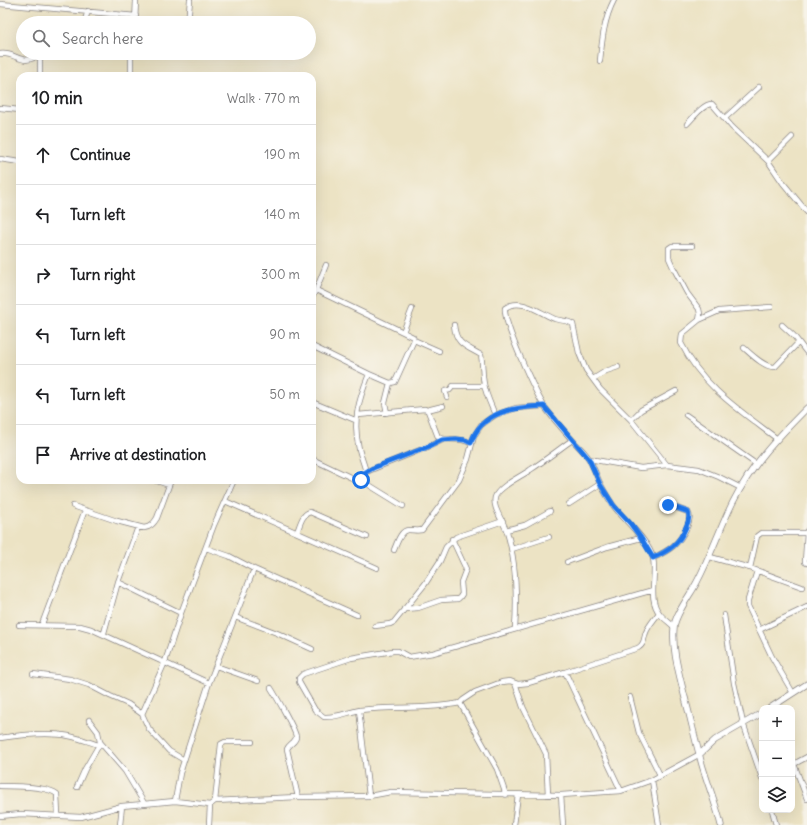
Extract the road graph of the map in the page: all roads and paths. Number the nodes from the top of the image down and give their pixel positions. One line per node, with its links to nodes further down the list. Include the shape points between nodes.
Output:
1 (136, 0): 7 (street)
2 (190, 0): 8 (street)
3 (614, 0): 13 (street, via 604,25)
4 (0, 4): 5 (street)
5 (88, 11): 6 (street); 7 (street)
6 (86, 16)
7 (136, 16)
8 (188, 16)
9 (0, 54): 10 (street)
10 (16, 57)
11 (37, 60): 14 (street)
12 (131, 60): 16 (street)
13 (600, 61)
14 (40, 62): 15 (street)
15 (40, 72)
16 (131, 72)
17 (759, 87): 20 (street)
18 (0, 108): 19 (street)
19 (16, 110)
20 (725, 118): 21 (street, via 710,104); 25 (street)
21 (688, 124)
22 (792, 136): 25 (street)
23 (0, 159): 24 (street)
24 (16, 161)
25 (768, 161): 26 (street)
26 (807, 212)
27 (692, 246): 32 (street, via 672,246 669,248 669,258 687,293 699,309)
28 (326, 265): 29 (street)
29 (316, 290): 35 (street)
30 (771, 307): 32 (street, via 719,311)
31 (412, 309): 35 (street)
32 (699, 320): 59 (street, via 682,334 681,343 685,352 714,390)
33 (454, 325): 46 (street, via 454,333 460,343 481,355)
34 (782, 325): 37 (street)
35 (403, 332): 36 (street)
36 (414, 340): 40 (street); 45 (street, via 395,382)
37 (798, 343): 39 (street, via 772,368); 41 (street)
38 (316, 348): 43 (street)
39 (744, 348)
40 (439, 352)
41 (807, 353)
42 (618, 367): 44 (street, via 606,370)
43 (369, 374): 45 (street); 57 (street)
44 (593, 379): 51 (street, via 579,353 573,324 526,305 509,305 505,308 507,322); 58 (street)
45 (390, 383): 54 (street, via 385,403)
46 (484, 386): 48 (street, via 453,386 445,391); 55 (street)
47 (676, 391): 58 (street, via 641,410)
48 (447, 397)
49 (316, 403): 57 (street)
50 (443, 406): 53 (street)
51 (544, 406): 55 (street, via 516,408); 61 (street)
52 (807, 408): 59 (street)
53 (427, 410): 54 (street); 60 (street, via 438,437)
54 (387, 413): 57 (street)
55 (495, 415): 62 (street, via 476,430)
56 (686, 415): 65 (street)
57 (356, 417): 67 (street, via 358,448)
58 (631, 420): 66 (street)
59 (776, 438): 65 (street)
60 (442, 440): 62 (street, via 456,439); 67 (street)
61 (572, 440): 63 (street); 81 (street, via 500,490 494,500)
62 (471, 443): 92 (street, via 466,465 455,486 422,530 407,529)
63 (589, 459): 66 (street, via 641,468); 71 (street)
64 (316, 461): 68 (street)
65 (756, 464): 73 (street)
66 (667, 465): 73 (street, via 699,469)
67 (366, 472): 68 (street)
68 (361, 480): 78 (street)
69 (166, 484): 72 (street)
70 (232, 484): 74 (street)
71 (600, 484): 75 (street); 88 (street, via 614,506)
72 (169, 485): 82 (street, via 154,523 148,527)
73 (741, 488): 93 (street, via 721,527)
74 (225, 501): 84 (street); 90 (street)
75 (568, 504)
76 (668, 505): 94 (street, via 688,512 690,519 676,544)
77 (73, 506): 79 (street)
78 (403, 506)
79 (85, 510): 82 (street); 112 (street)
80 (550, 512): 83 (street)
81 (502, 521): 83 (street); 89 (street)
82 (138, 527): 101 (street)
83 (506, 530): 91 (street)
84 (297, 532): 86 (street, via 304,516 310,512); 97 (street)
85 (807, 532): 96 (street); 98 (street, via 761,533 757,536)
86 (367, 536)
87 (549, 537): 91 (street)
88 (641, 538): 94 (street); 95 (street)
89 (452, 539): 105 (street, via 425,584); 105 (street, via 466,569 461,582 460,597)
90 (206, 548): 99 (street); 106 (street)
91 (512, 549): 115 (street, via 516,600)
92 (394, 550)
93 (710, 557): 98 (street); 114 (street)
94 (653, 558): 103 (street)
95 (567, 562)
96 (807, 563)
97 (377, 568)
98 (750, 568): 100 (street)
99 (254, 569): 108 (street); 110 (street)
100 (758, 571): 102 (street); 116 (street, via 748,606)
101 (118, 582): 106 (street); 117 (street)
102 (802, 588)
103 (653, 590): 107 (street); 115 (street)
104 (807, 607): 116 (street)
105 (404, 610): 113 (street, via 390,624)
106 (181, 613): 119 (street)
107 (659, 613): 114 (street); 121 (street, via 647,629 642,645 638,648)
108 (357, 615)
109 (724, 615): 136 (street)
110 (235, 617): 118 (street); 120 (street)
111 (19, 624): 112 (street)
112 (42, 624): 117 (street, via 80,626)
113 (375, 626)
114 (674, 626): 140 (street, via 679,675)
115 (515, 629): 132 (street, via 416,656 393,651 351,658 303,674 299,678 308,698 320,715 328,717)
116 (759, 630): 128 (street)
117 (104, 634): 119 (street)
118 (312, 649)
119 (165, 662): 124 (street); 133 (street)
120 (216, 666): 123 (street); 124 (street)
121 (565, 672): 125 (street, via 528,683); 150 (street)
122 (32, 674): 133 (street, via 70,679 89,685 128,704)
123 (258, 681)
124 (209, 684): 142 (street)
125 (514, 684): 130 (street, via 508,681 485,687); 153 (street, via 546,754)
126 (807, 684): 128 (street)
127 (271, 688): 155 (street, via 296,737 287,749)
128 (793, 693): 131 (street)
129 (630, 697): 146 (street, via 639,733)
130 (460, 703): 132 (street, via 441,707); 151 (street, via 497,769)
131 (775, 705)
132 (358, 710): 156 (street)
133 (142, 714): 142 (street, via 149,729 169,751)
134 (759, 714): 136 (street)
135 (89, 720): 139 (street, via 98,732)
136 (743, 723): 140 (street, via 715,740); 144 (street)
137 (0, 738): 139 (street, via 58,735)
138 (252, 742): 159 (street, via 221,744)
139 (100, 744): 149 (street); 160 (street, via 124,771)
140 (700, 754): 146 (street); 171 (street)
141 (807, 757): 143 (street)
142 (184, 760): 158 (street)
143 (795, 764)
144 (759, 768)
145 (795, 770): 157 (street)
146 (660, 775): 147 (street)
147 (652, 780): 150 (street); 170 (street)
148 (0, 786): 164 (street, via 53,791 57,794)
149 (77, 787)
150 (621, 790): 154 (street)
151 (506, 795): 152 (street); 156 (street, via 391,792)
152 (518, 795): 153 (street); 168 (street)
153 (548, 795): 154 (street)
154 (561, 795): 169 (street)
155 (298, 796): 156 (street); 159 (street)
156 (369, 796)
157 (807, 799)
158 (175, 801): 160 (street); 161 (street)
159 (215, 801): 161 (street)
160 (144, 803): 162 (street)
161 (210, 805): 167 (street)
162 (122, 806): 164 (street, via 81,817); 166 (street)
163 (773, 813): 172 (street)
164 (58, 815): 165 (street)
165 (0, 816)
166 (120, 825)
167 (208, 825)
168 (514, 825)
169 (563, 825)
170 (659, 825)
171 (721, 825)
172 (776, 825)

